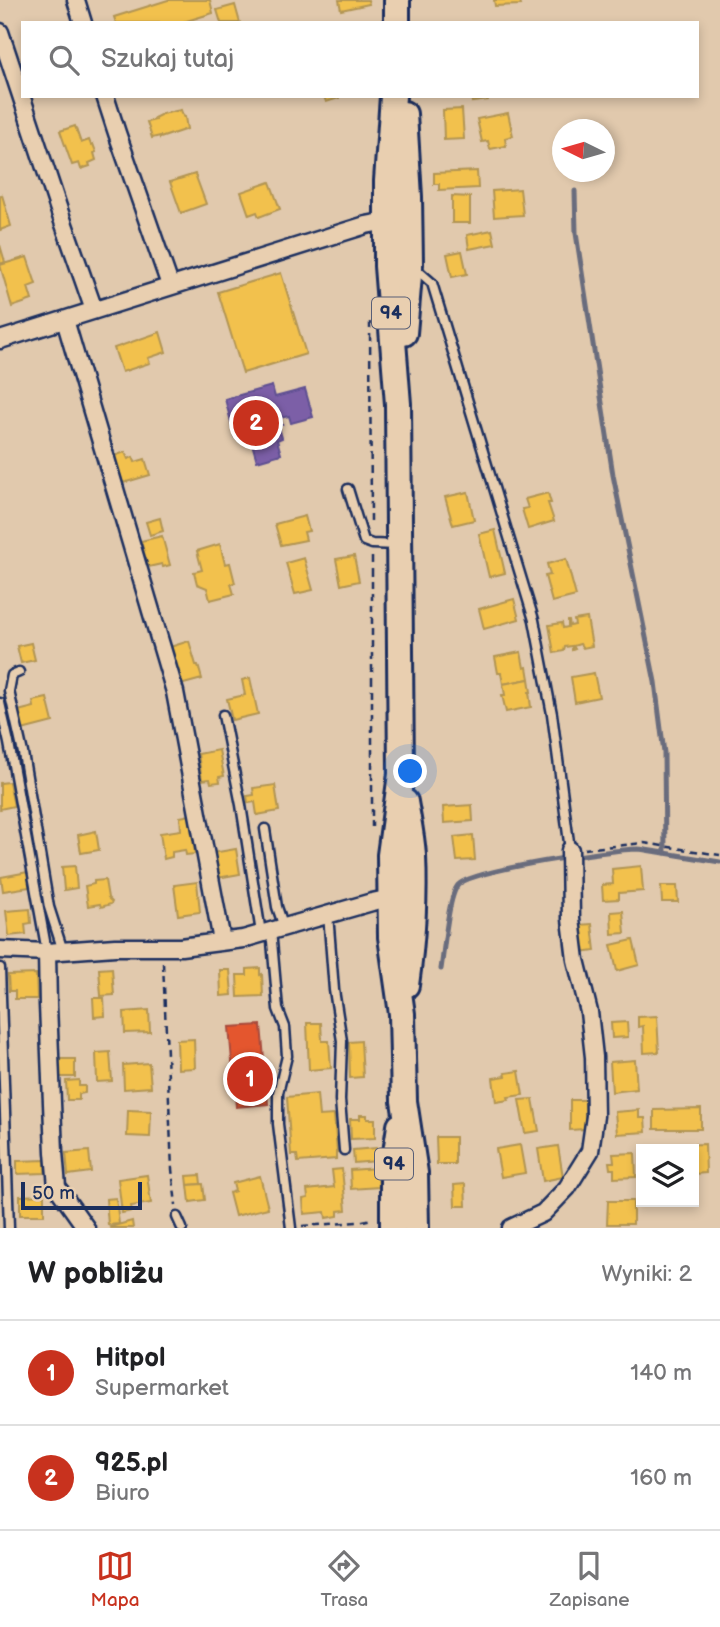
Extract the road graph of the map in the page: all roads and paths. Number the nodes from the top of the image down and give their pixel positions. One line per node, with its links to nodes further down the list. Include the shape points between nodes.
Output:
1 (76, 0): 3 (street)
2 (397, 0): 4 (main road)
3 (82, 21)
4 (397, 21)
5 (0, 32): 6 (street)
6 (21, 95)
7 (22, 98): 15 (street)
8 (107, 98): 14 (street)
9 (393, 98): 12 (main road, 94)
10 (402, 98): 11 (main road, 94)
11 (410, 197): 12 (street); 13 (main road, 94)
12 (387, 221): 13 (street, via 404,239); 14 (street); 19 (main road, 94)
13 (410, 259): 19 (main road, 94); 29 (lane, via 432,283 534,620)
14 (170, 285): 15 (street)
15 (94, 310): 17 (street)
16 (370, 315): 21 (path)
17 (65, 320): 18 (street); 36 (street, via 175,692)
18 (0, 340)
19 (398, 404): 22 (main road, 94)
20 (348, 489): 21 (lane, via 364,541)
21 (372, 544): 22 (lane); 28 (path)
22 (400, 545): 26 (main road, 94)
23 (19, 672): 39 (lane, via 12,675 9,691)
24 (0, 703): 39 (lane)
25 (223, 715): 34 (lane)
26 (401, 774): 31 (main road, 94); 32 (main road, 94, via 390,855)
27 (265, 829): 34 (lane, via 277,907)
28 (372, 829)
29 (570, 850): 30 (path, via 644,843); 51 (street, via 571,919 594,1057 595,1116 590,1151 567,1188 542,1213)
30 (720, 855)
31 (413, 866): 32 (street); 35 (main road, 94)
32 (391, 898): 33 (street); 35 (street, via 407,918); 41 (main road, 94, via 391,937)
33 (328, 915): 34 (street); 43 (lane, via 342,1041)
34 (272, 930): 36 (street); 46 (lane, via 287,1056 278,1093 278,1124)
35 (413, 938): 41 (main road, 94)
36 (222, 942): 37 (street)
37 (162, 946): 39 (street); 44 (path)
38 (0, 950): 39 (street)
39 (55, 951): 48 (street, via 49,1045 57,1187)
40 (0, 968): 47 (lane)
41 (402, 1014): 42 (main road, 94)
42 (404, 1101): 45 (main road, 94); 50 (main road, 94, via 415,1173)
43 (344, 1150)
44 (177, 1217): 49 (lane)
45 (381, 1224): 46 (path)
46 (291, 1227)
47 (9, 1228)
48 (86, 1228)
49 (182, 1228)
50 (416, 1228)
51 (510, 1228)

